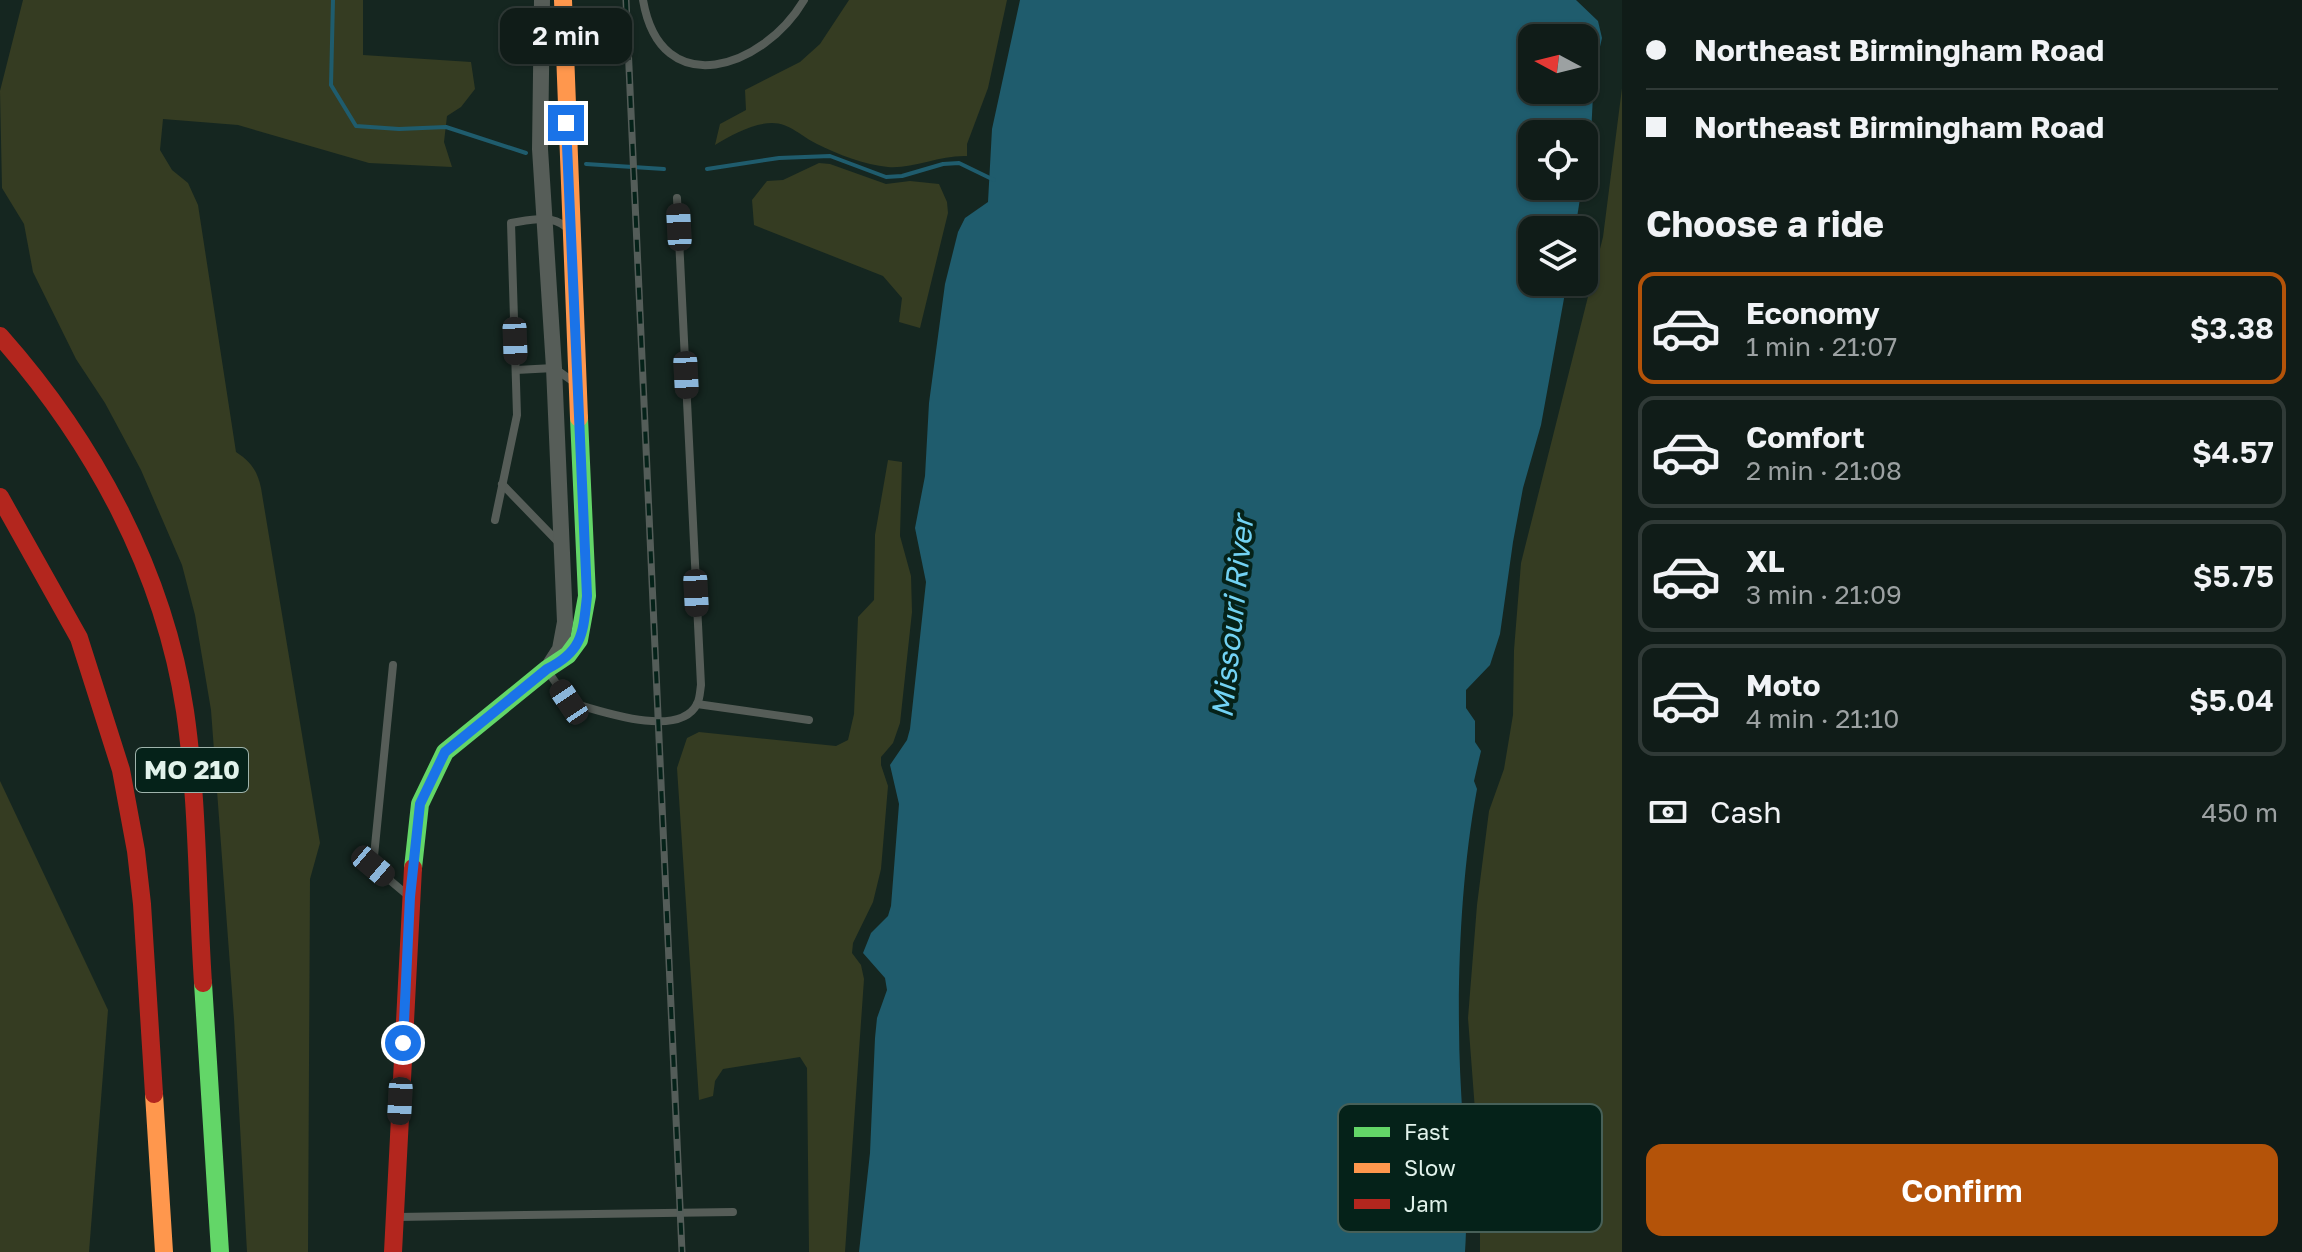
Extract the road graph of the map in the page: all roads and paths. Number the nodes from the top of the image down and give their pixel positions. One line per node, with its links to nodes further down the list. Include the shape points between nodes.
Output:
1 (542, 0): 6 (street, via 540,149)
2 (563, 0): 7 (main road)
3 (643, 0): 4 (lane, via 646,16 668,52 694,66 754,52)
4 (804, 0)
5 (677, 198): 18 (lane, via 701,685)
6 (545, 219): 7 (lane); 9 (street); 10 (lane, via 511,223)
7 (570, 230): 11 (main road)
8 (0, 336): 24 (main road, MO 210, via 83,445 143,564 178,674 195,797)
9 (554, 368): 10 (lane); 11 (lane); 15 (street)
10 (516, 370): 12 (lane, via 517,415)
11 (577, 386): 17 (main road, via 587,596 577,647)
12 (502, 484): 14 (lane); 15 (lane)
13 (0, 497): 23 (main road, MO 210, via 79,638 121,770 142,904)
14 (495, 520)
15 (563, 548): 17 (street, via 565,622 560,649)
16 (393, 665): 20 (lane, via 373,866)
17 (547, 669): 18 (lane, via 569,702 640,721 688,715); 20 (main road, via 445,752 420,804)
18 (697, 704): 19 (lane)
19 (809, 720)
20 (410, 897): 22 (main road)
21 (733, 1212): 22 (lane)
22 (394, 1217): 25 (main road)
23 (164, 1252)
24 (220, 1252)
25 (393, 1252)

